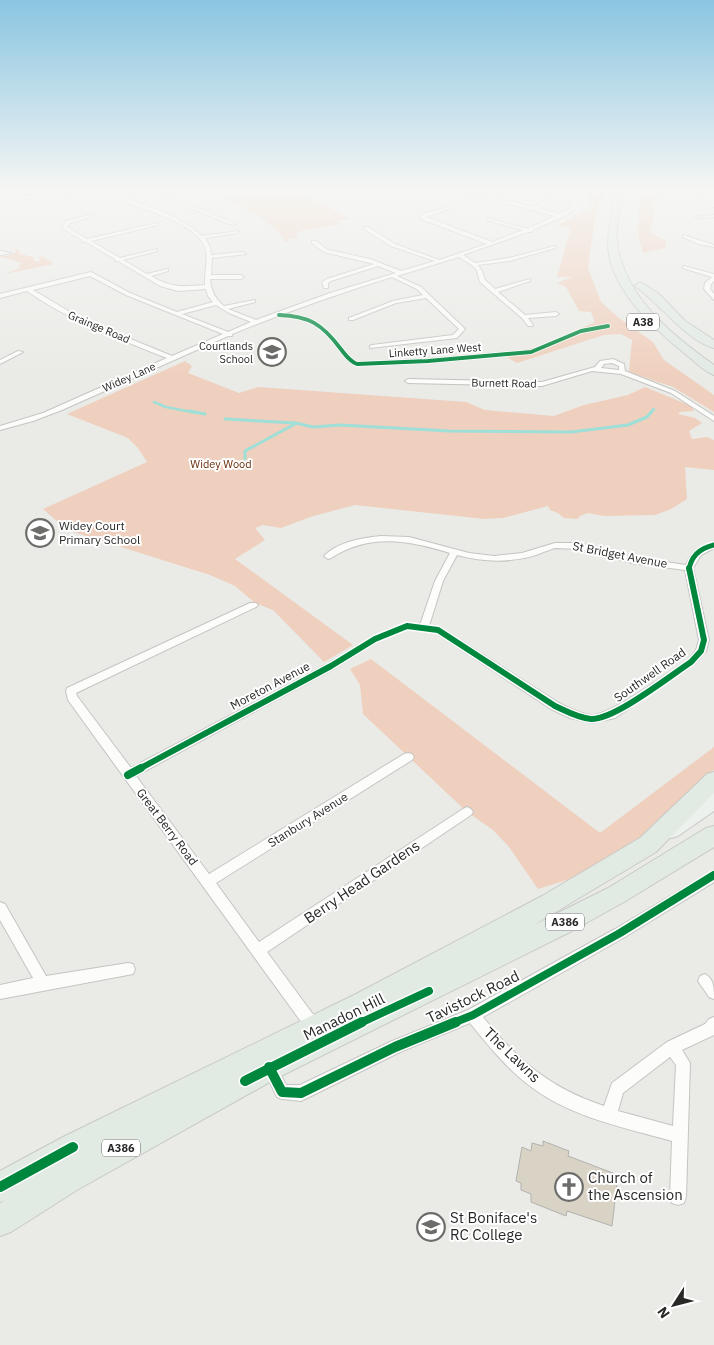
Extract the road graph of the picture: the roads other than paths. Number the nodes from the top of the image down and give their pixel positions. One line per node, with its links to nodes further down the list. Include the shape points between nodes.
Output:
1 (106, 254): 13 (street)
2 (141, 254): 13 (street)
3 (209, 254): 12 (street)
4 (243, 254): 12 (street)
5 (341, 254): 15 (street)
6 (419, 254): 14 (street)
7 (463, 254): 11 (street, Widey Lane)
8 (530, 254): 16 (street)
9 (610, 254): 52 (highway, A38, via 620,290 631,308 665,343)
10 (614, 254): 50 (highway, A38, via 638,304 678,344)
11 (459, 255): 14 (street, Widey Lane); 16 (street)
12 (210, 257): 22 (street)
13 (117, 260): 21 (street)
14 (437, 260): 19 (street, Widey Lane)
15 (379, 264): 19 (street); 27 (street, via 329,280 325,282)
16 (476, 264): 30 (street, via 482,281)
17 (685, 267): 24 (street)
18 (166, 270): 21 (street)
19 (399, 272): 20 (street, Widey Lane)
20 (392, 275): 32 (street); 41 (street, Widey Lane, via 322,297)
21 (145, 276): 28 (street, via 169,287)
22 (208, 277): 23 (street); 28 (street)
23 (241, 277)
24 (714, 277): 33 (street, via 707,289)
25 (513, 279): 30 (street, via 525,281)
26 (638, 281): 44 (highway, A38, via 681,322); 48 (highway, A38, via 676,326)
27 (326, 287)
28 (207, 288): 35 (street)
29 (28, 289): 31 (street); 37 (street, via 91,274 128,294); 47 (street, Grainge Road, via 89,326)
30 (494, 291): 40 (street)
31 (0, 296)
32 (428, 296): 39 (street, via 395,302); 45 (street, via 462,329 455,337)
33 (714, 298)
34 (253, 301): 36 (street)
35 (217, 304): 36 (street); 37 (street)
36 (224, 308): 41 (street)
37 (178, 313): 43 (street)
38 (556, 314): 40 (street)
39 (352, 317)
40 (524, 317): 42 (street)
41 (258, 323): 43 (street, Widey Lane)
42 (530, 325)
43 (230, 335): 47 (street, Widey Lane)
44 (714, 346)
45 (372, 347)
46 (20, 352): 49 (street)
47 (173, 358): 54 (street, Widey Lane, via 30,420)
48 (714, 358)
49 (0, 362)
50 (714, 371)
51 (408, 381): 53 (street, Burnett Road, via 542,384 585,370 622,372 673,392)
52 (714, 381)
53 (714, 419)
54 (0, 428)
55 (714, 544): 58 (street, via 699,550)
56 (454, 553): 57 (street, St Bridget Avenue, via 421,541 386,538 350,544); 58 (street, St Bridget Avenue, via 511,558 562,545); 60 (street, via 439,581)
57 (328, 556)
58 (688, 568): 60 (street, Southwell Road, via 704,640 700,652 691,662 611,715 592,719 574,715 438,630)
59 (253, 605): 62 (street, Great Berry Road, via 71,691 72,697)
60 (424, 627): 62 (street, Moreton Avenue, via 407,626 375,639)
61 (408, 757): 70 (street, Stanbury Avenue)
62 (128, 775): 70 (street, Great Berry Road)
63 (714, 780): 68 (highway)
64 (714, 801): 68 (main road, Manadon Hill / A386)
65 (467, 812): 72 (street, Berry Head Gardens)
66 (714, 829): 67 (main road, Manadon Hill / A386)
67 (705, 840): 82 (highway, Manadon Hill / A386, via 616,895 561,924)
68 (648, 845): 80 (highway, Manadon Hill / A386, via 550,904)
69 (714, 875): 78 (street, Tavistock Road, via 620,933)
70 (207, 882): 72 (street, Great Berry Road)
71 (0, 908): 75 (street)
72 (257, 952): 80 (street, Great Berry Road, via 307,1018)
73 (128, 969): 75 (street)
74 (705, 981): 77 (street)
75 (43, 983): 76 (street)
76 (0, 992)
77 (714, 992)
78 (473, 1015): 82 (street, Tavistock Road, via 395,1047 301,1093 282,1092); 83 (street, The Lawns, via 494,1042 529,1076 566,1100)
79 (714, 1024): 81 (street)
80 (317, 1026): 82 (highway, Manadon Hill / A386)
81 (672, 1047): 83 (street, via 617,1088); 84 (street, via 683,1063)
82 (269, 1059): 85 (highway, A386, via 81,1143); 87 (highway, A386, via 66,1178)
83 (609, 1116): 84 (street, The Lawns)
84 (681, 1136): 86 (street)
85 (0, 1187)
86 (678, 1197)
87 (0, 1221)

